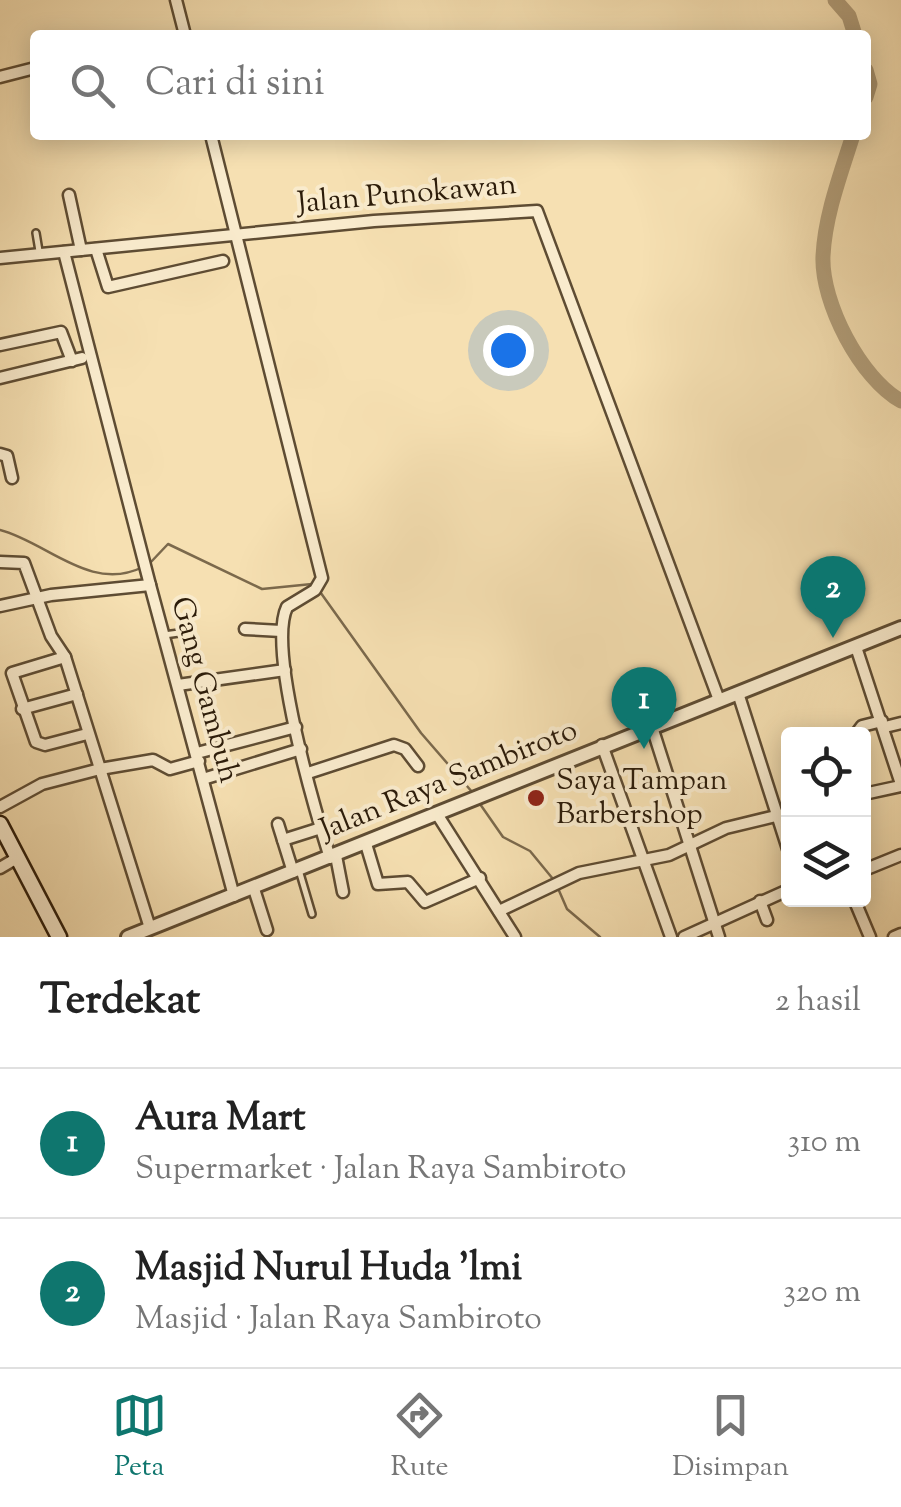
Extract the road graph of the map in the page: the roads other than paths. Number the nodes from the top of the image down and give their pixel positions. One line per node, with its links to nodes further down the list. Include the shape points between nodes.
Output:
1 (176, 0): 2 (street)
2 (184, 30)
3 (30, 69): 4 (street)
4 (0, 76)
5 (212, 140): 8 (street)
6 (69, 195): 10 (street)
7 (36, 233): 12 (lane)
8 (239, 234): 9 (street, Jalan Punokawan); 25 (street, via 264,360 322,578 287,607); 34 (street, Jalan Punokawan, via 539,213)
9 (96, 249): 10 (street, Jalan Punokawan); 14 (street, via 108,287)
10 (81, 250): 11 (street, Jalan Punokawan)
11 (64, 252): 12 (street, Jalan Punokawan); 20 (street)
12 (40, 254): 13 (street, Jalan Punokawan)
13 (0, 258)
14 (223, 261)
15 (0, 345): 16 (street, via 62,332 77,360)
16 (0, 378)
17 (0, 454): 18 (street, via 7,456)
18 (12, 478)
19 (0, 562): 21 (street, via 24,563)
20 (150, 585): 21 (street, Gang Gambuh); 27 (street, Gang Gambuh)
21 (36, 597): 22 (street, Gang Gambuh); 29 (street)
22 (0, 606)
23 (901, 628): 28 (street, Jalan Raya Sambiroto)
24 (245, 629): 25 (street)
25 (281, 631): 30 (street)
26 (179, 633): 27 (lane)
27 (161, 635): 31 (street, Gang Gambuh)
28 (856, 648): 32 (street, Jalan Raya Sambiroto); 36 (street)
29 (65, 657): 33 (street); 35 (street, via 12,674)
30 (285, 670): 31 (street); 40 (street)
31 (178, 685): 44 (street, Gang Gambuh)
32 (738, 693): 34 (street, Jalan Raya Sambiroto); 52 (street)
33 (77, 694): 35 (street); 41 (street)
34 (719, 700): 38 (street, Jalan Raya Sambiroto)
35 (22, 709): 41 (street, via 38,744)
36 (884, 724): 37 (street); 39 (street); 49 (street)
37 (901, 724)
38 (652, 727): 42 (street, Jalan Raya Sambiroto); 60 (street)
39 (861, 727)
40 (296, 728): 43 (street); 44 (street)
41 (87, 734): 46 (street)
42 (602, 745): 53 (street, Jalan Raya Sambiroto); 64 (street)
43 (301, 749): 47 (street); 48 (street)
44 (198, 757): 46 (street, via 170,769 153,760); 48 (street, Gang Gambuh)
45 (418, 766): 47 (street, via 394,746)
46 (100, 770): 51 (street, via 42,784); 79 (street)
47 (308, 773): 57 (street)
48 (203, 778): 72 (street, Gang Gambuh)
49 (901, 785): 50 (street)
50 (871, 792)
51 (0, 807)
52 (781, 809)
53 (437, 814): 59 (street, Jalan Raya Sambiroto); 68 (street)
54 (781, 814): 60 (street, via 726,828)
55 (0, 824): 63 (main road)
56 (278, 824): 58 (street)
57 (321, 828): 58 (street); 61 (street)
58 (283, 840): 67 (street)
59 (366, 844): 61 (street, Jalan Raya Sambiroto); 68 (street, via 378,884 408,882 424,902)
60 (689, 848): 64 (street); 78 (street)
61 (333, 857): 67 (street, Jalan Raya Sambiroto); 70 (street)
62 (901, 857): 66 (street)
63 (17, 858): 65 (street); 81 (main road)
64 (644, 861): 75 (street, via 596,868); 84 (street)
65 (0, 868)
66 (871, 868)
67 (296, 871): 69 (street, Jalan Raya Sambiroto); 76 (lane)
68 (480, 878): 75 (street)
69 (254, 889): 72 (street, Jalan Raya Sambiroto); 80 (street)
70 (343, 892)
71 (781, 893): 73 (street)
72 (234, 896): 79 (street, Jalan Raya Sambiroto)
73 (760, 901): 77 (street); 78 (street)
74 (857, 907): 87 (street)
75 (500, 911): 83 (street)
76 (312, 914)
77 (767, 920)
78 (714, 923): 85 (street); 86 (street)
79 (150, 928): 82 (street, Jalan Raya Sambiroto)
80 (267, 930)
81 (59, 937)
82 (128, 937)
83 (515, 937)
84 (671, 937)
85 (684, 937)
86 (719, 937)
87 (870, 937)

